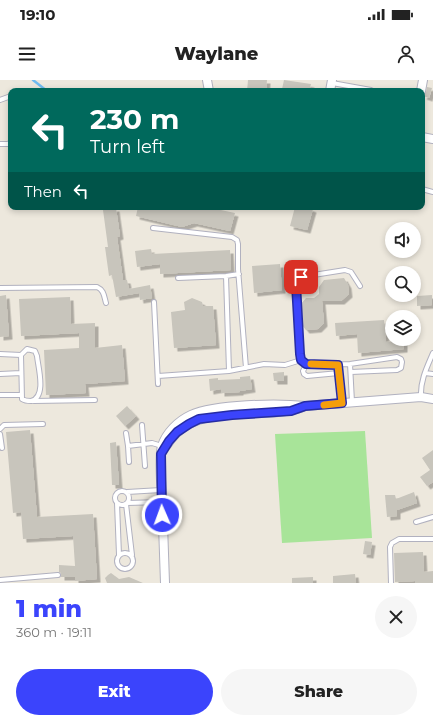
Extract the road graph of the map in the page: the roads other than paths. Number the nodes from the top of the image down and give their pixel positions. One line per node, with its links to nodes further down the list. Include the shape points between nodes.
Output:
1 (331, 85): 2 (lane)
2 (355, 88)
3 (153, 228): 4 (lane, via 232,237 238,244)
4 (239, 274): 5 (lane); 18 (lane)
5 (226, 276): 6 (lane); 19 (lane)
6 (178, 278)
7 (360, 286): 14 (lane, via 351,272 345,270 301,277 297,280)
8 (0, 288): 10 (lane, via 97,287 104,293)
9 (154, 302): 26 (lane)
10 (106, 303)
11 (433, 352): 23 (lane)
12 (0, 354): 13 (lane)
13 (21, 355): 20 (lane); 32 (lane, via 26,349 35,351 37,356 41,389 38,396)
14 (301, 360): 15 (lane); 18 (lane, via 285,365 264,364)
15 (306, 364): 17 (lane); 22 (lane, via 303,371 307,376)
16 (350, 364): 17 (lane); 21 (lane); 21 (lane, via 398,357 402,362 401,368 397,370)
17 (338, 365): 22 (lane)
18 (246, 368): 19 (lane)
19 (229, 371): 26 (lane)
20 (20, 372): 24 (lane); 29 (lane)
21 (351, 372): 34 (lane)
22 (339, 373): 35 (lane)
23 (425, 373): 25 (lane); 30 (lane, via 420,388)
24 (0, 374)
25 (433, 374)
26 (158, 376): 27 (lane)
27 (158, 384)
28 (0, 395): 29 (lane)
29 (22, 395): 32 (lane, via 24,401)
30 (421, 398): 31 (street); 34 (street)
31 (433, 399)
32 (32, 400): 33 (lane)
33 (95, 400)
34 (352, 402): 35 (street)
35 (342, 403): 44 (street, via 231,407 200,412 170,431)
36 (43, 424): 38 (lane, via 4,425)
37 (142, 425): 41 (lane)
38 (0, 429)
39 (126, 433): 42 (lane)
40 (0, 434): 43 (lane)
41 (142, 444): 42 (lane); 44 (lane, via 152,444); 46 (lane)
42 (128, 446): 45 (lane)
43 (2, 448)
44 (162, 450): 47 (street)
45 (129, 462)
46 (145, 466)
47 (161, 490): 48 (lane); 49 (street)
48 (127, 492): 50 (lane, via 117,492); 51 (lane, via 130,498)
49 (162, 502): 51 (lane); 59 (street)
50 (117, 503): 51 (lane); 55 (lane)
51 (127, 503): 56 (lane)
52 (433, 517): 53 (lane)
53 (416, 522)
54 (433, 539): 60 (lane, via 399,540 392,543)
55 (119, 555): 56 (lane, via 124,552); 56 (lane, via 117,563 123,569 131,566 134,561)
56 (132, 555)
57 (58, 575): 58 (lane)
58 (0, 580)
59 (165, 583)
60 (391, 583)

